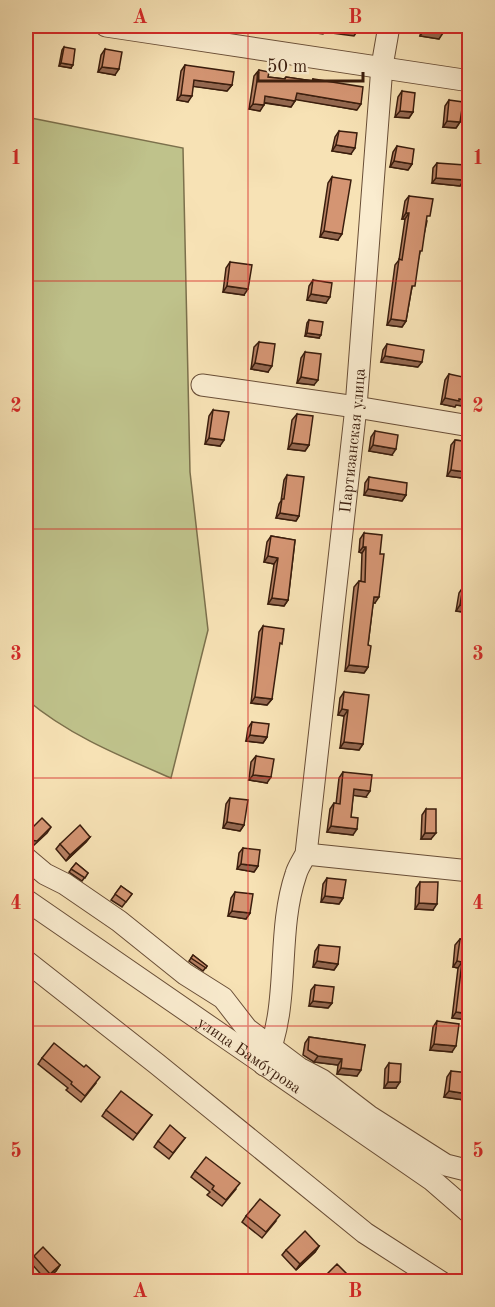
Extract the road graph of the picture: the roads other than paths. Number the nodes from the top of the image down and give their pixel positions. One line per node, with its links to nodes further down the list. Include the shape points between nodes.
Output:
1 (106, 26): 3 (street)
2 (389, 26): 3 (street, Партизанская улица)
3 (382, 66): 4 (street); 6 (street, Партизанская улица)
4 (470, 81)
5 (202, 385): 6 (street)
6 (356, 407): 7 (street); 8 (street, Партизанская улица)
7 (470, 426)
8 (306, 854): 10 (street); 13 (street, Партизанская улица, via 296,874 289,909 277,1032)
9 (26, 858): 13 (street, via 223,998)
10 (470, 871)
11 (26, 900): 13 (street, улица Бамбурова)
12 (26, 961): 17 (street, via 365,1233)
13 (268, 1056): 14 (street, via 322,1080 369,1116 446,1165); 15 (street, улица Бамбурова)
14 (468, 1164): 15 (street)
15 (450, 1196): 16 (street, улица Бамбурова)
16 (470, 1213)
17 (441, 1281)

